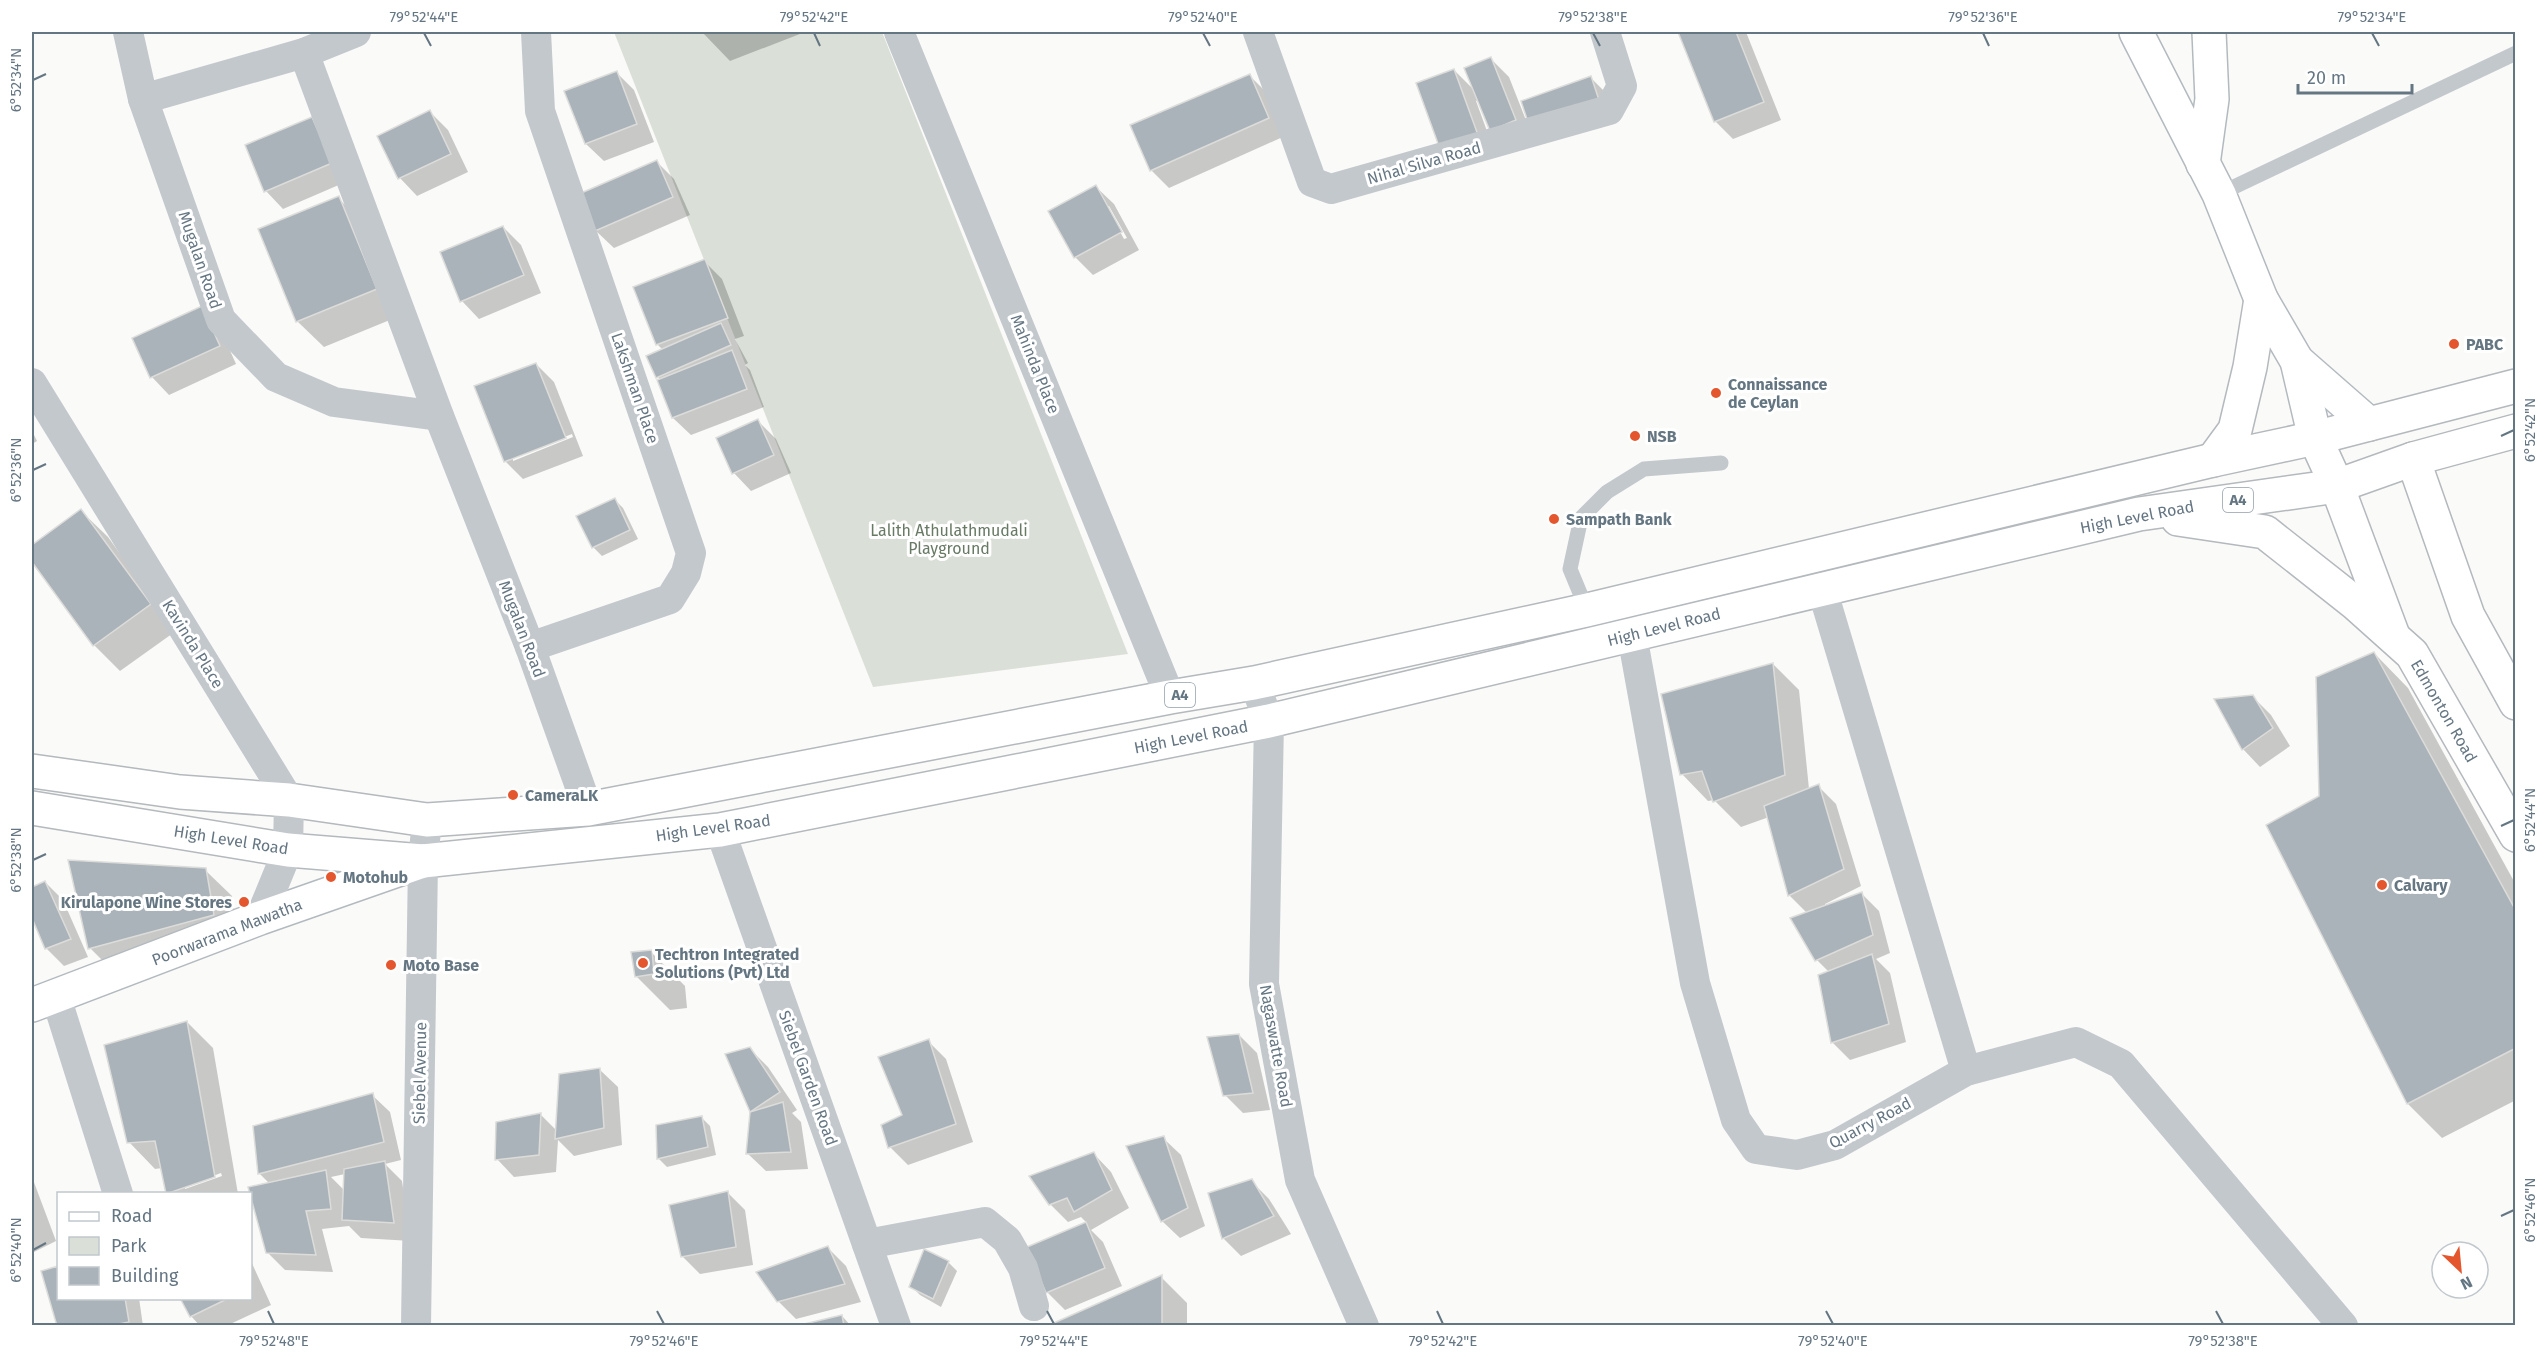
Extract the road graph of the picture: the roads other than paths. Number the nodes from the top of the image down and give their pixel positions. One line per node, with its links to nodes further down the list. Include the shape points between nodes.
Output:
1 (128, 32): 11 (street, Mugalan Road)
2 (356, 32): 9 (street)
3 (536, 32): 31 (street, Lakshman Place, via 540,111 691,553 686,573 670,599)
4 (899, 32): 33 (street, Mahinda Place)
5 (1258, 32): 6 (street, Nihal Silva Road, via 1312,182 1330,189 1609,110 1622,86)
6 (1605, 32)
7 (2136, 32): 12 (main road)
8 (2209, 32): 12 (main road, via 2212,99)
9 (304, 53): 11 (street); 18 (street, Mugalan Road)
10 (2516, 53): 13 (lane)
11 (143, 99): 18 (street, Mugalan Road, via 221,320 276,377 334,402)
12 (2203, 164): 13 (main road)
13 (2219, 194): 14 (main road)
14 (2261, 299): 15 (main road); 23 (main road, via 2235,430)
15 (2297, 361): 19 (main road); 21 (main road, Edmonton Road)
16 (32, 383): 37 (street, Kavinda Place)
17 (2516, 386): 19 (main road, A4)
18 (439, 416): 31 (street, Mugalan Road)
19 (2369, 424): 21 (main road, A4); 22 (main road)
20 (2516, 431): 22 (main road, A4)
21 (2315, 438): 23 (main road, High Level Road / A4); 25 (main road, Edmonton Road)
22 (2413, 459): 25 (main road, A4); 34 (main road, via 2468,616)
23 (2213, 460): 28 (main road, High Level Road / A4)
24 (1721, 463): 28 (lane, via 1644,469 1607,492 1581,518 1570,569)
25 (2337, 486): 26 (main road, High Level Road / A4); 30 (main road, Edmonton Road)
26 (2139, 514): 27 (main road, High Level Road / A4); 30 (main road, via 2265,531)
27 (1821, 589): 29 (main road, High Level Road / A4); 47 (street)
28 (1587, 610): 32 (main road, High Level Road / A4)
29 (1632, 635): 35 (main road, High Level Road / A4); 47 (street, Quarry Road, via 1695,983 1736,1120 1756,1149 1797,1155 1834,1145)
30 (2394, 638): 42 (main road, Edmonton Road, via 2412,654)
31 (530, 647): 39 (street, Mugalan Road)
32 (1254, 683): 33 (main road, High Level Road / A4); 35 (street, Nagaswatte Road)
33 (1170, 697): 39 (main road, High Level Road / A4)
34 (2516, 703)
35 (1269, 721): 41 (main road, High Level Road / A4); 53 (street, Nagaswatte Road, via 1264,984 1300,1180)
36 (32, 771): 37 (main road, High Level Road / A4, via 180,792)
37 (289, 800): 40 (main road, High Level Road / A4); 43 (street)
38 (32, 808): 43 (main road, High Level Road / A4)
39 (588, 809): 40 (main road, High Level Road / A4)
40 (427, 820): 44 (street, Siebel Avenue)
41 (720, 830): 44 (main road, High Level Road / A4); 49 (street, Siebel Garden Road)
42 (2516, 835)
43 (288, 850): 44 (main road, High Level Road / A4); 45 (street)
44 (423, 861): 45 (main road, Poorwarama Mawatha); 51 (street, Siebel Avenue)
45 (260, 918): 46 (main road, Poorwarama Mawatha)
46 (44, 1001): 48 (street)
47 (1966, 1071): 54 (street, Quarry Road, via 2076,1042 2121,1064)
48 (117, 1192)
49 (867, 1244): 50 (street, via 985,1222 1007,1240 1023,1268); 52 (street, Siebel Garden Road)
50 (1034, 1306)
51 (416, 1326)
52 (896, 1326)
53 (1364, 1326)
54 (2343, 1326)

